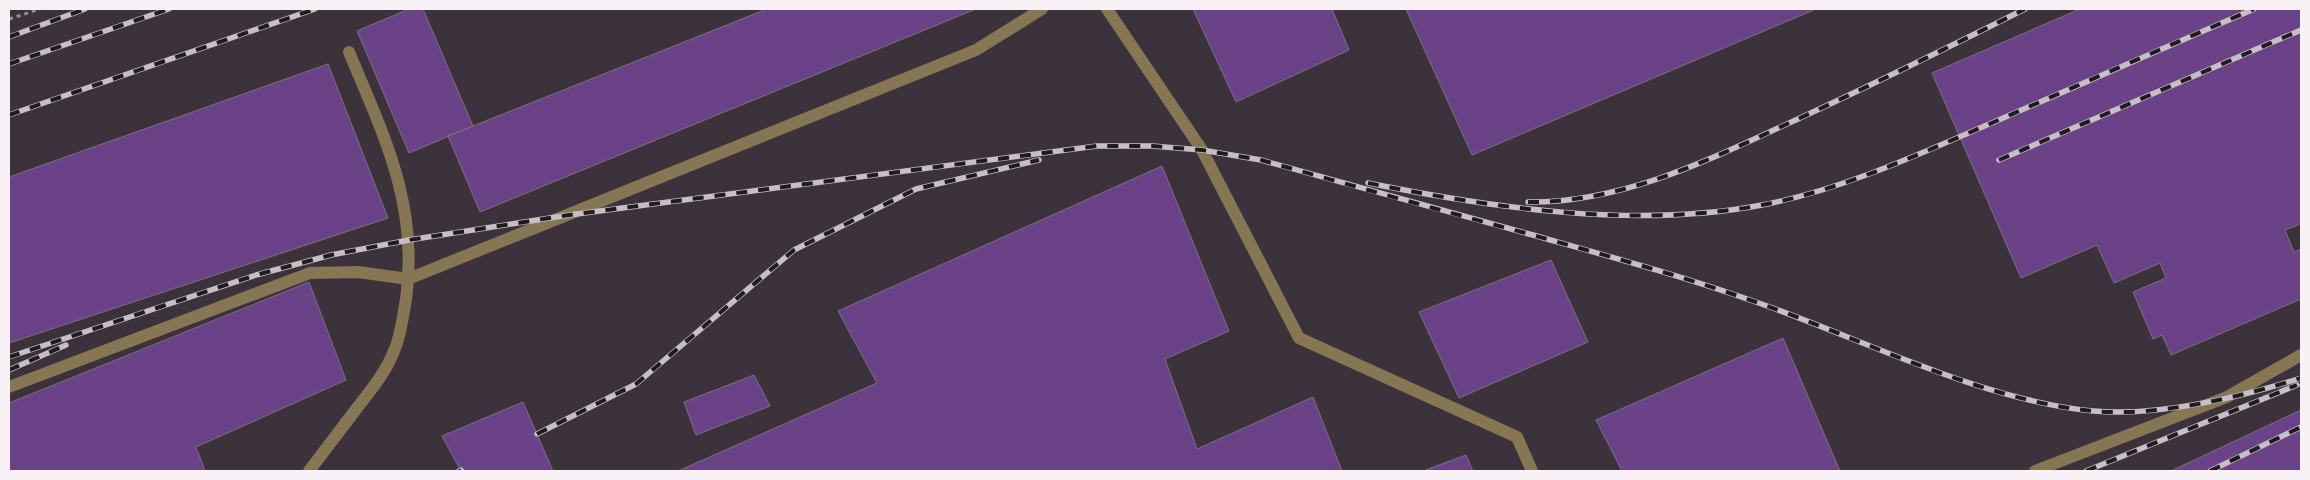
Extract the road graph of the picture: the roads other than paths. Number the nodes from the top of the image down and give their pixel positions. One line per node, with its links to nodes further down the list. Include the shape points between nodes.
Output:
1 (1042, 9): 4 (lane, via 976,50)
2 (1107, 9): 8 (lane, via 1202,150 1299,338 1517,437)
3 (349, 52): 4 (lane, via 395,167 405,205 409,240)
4 (408, 279): 6 (lane, via 358,272 310,272); 7 (lane, via 403,319 394,351 377,382)
5 (2301, 355): 9 (lane, via 2227,397)
6 (9, 387)
7 (309, 471)
8 (1532, 471)
9 (2035, 471)

